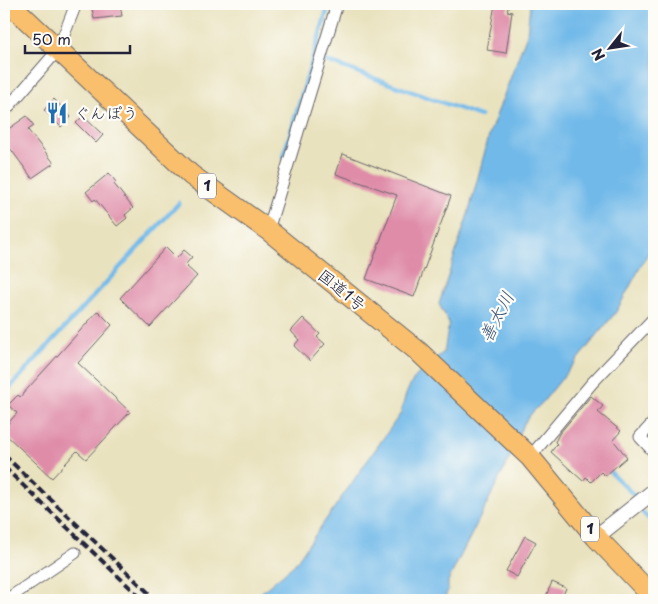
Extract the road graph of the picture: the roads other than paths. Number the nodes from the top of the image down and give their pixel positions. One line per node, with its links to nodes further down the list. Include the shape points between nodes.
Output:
1 (10, 4): 4 (highway, 国道1号 / 1)
2 (76, 4): 4 (street)
3 (337, 4): 6 (street)
4 (58, 50): 5 (street); 6 (highway, 国道1号 / 1, via 191,175)
5 (4, 112)
6 (268, 230): 10 (highway, 国道1号 / 1, via 419,352)
7 (654, 318): 10 (street, via 592,383)
8 (654, 422): 9 (street, via 640,437)
9 (654, 452)
10 (530, 457): 12 (highway, 国道1号 / 1)
11 (654, 491): 12 (street)
12 (596, 537): 14 (highway, 国道1号 / 1)
13 (75, 553): 15 (street)
14 (654, 598)
15 (6, 600)

